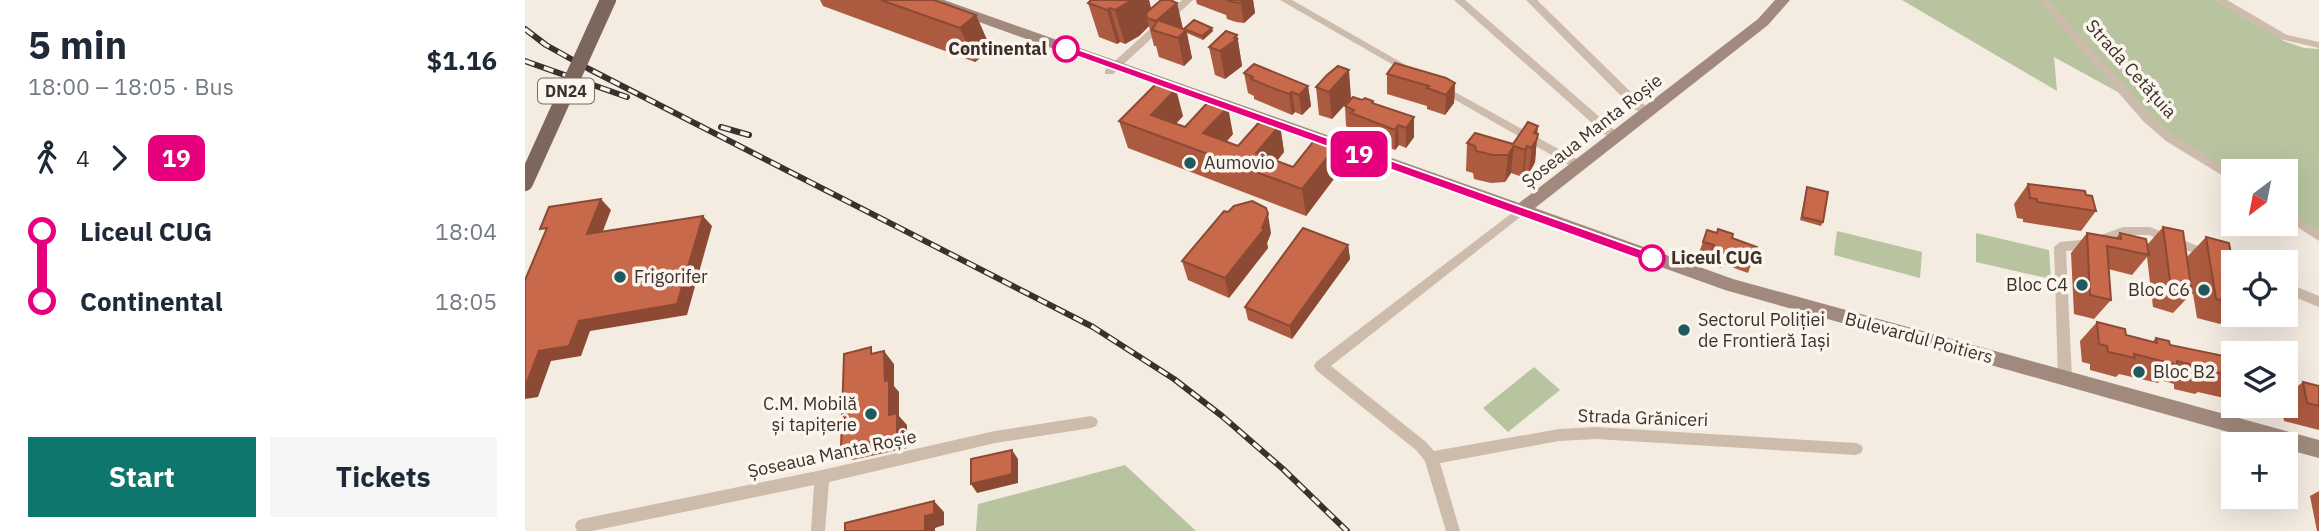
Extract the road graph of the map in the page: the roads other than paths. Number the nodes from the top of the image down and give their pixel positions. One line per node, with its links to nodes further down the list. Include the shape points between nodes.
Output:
1 (599, 0): 16 (main road, DN24)
2 (608, 0): 19 (main road, DN24, bridge)
3 (913, 0): 13 (main road, Bulevardul Poitiers)
4 (931, 0): 13 (main road, Bulevardul Poitiers)
5 (1188, 0): 13 (street)
6 (1285, 0): 17 (street)
7 (1459, 0): 15 (street)
8 (1531, 0): 14 (street)
9 (1783, 0): 14 (main road, Șoseaua Manta Roșie, via 1771,15)
10 (2043, 0): 18 (street, Strada Cetățuia, via 2148,119)
11 (2220, 0): 12 (street, via 2284,37)
12 (2319, 45)
13 (1112, 69): 20 (main road, Bulevardul Poitiers, via 1406,183)
14 (1647, 111): 15 (main road, Șoseaua Manta Roșie)
15 (1614, 136): 17 (main road, Șoseaua Manta Roșie)
16 (525, 159)
17 (1578, 165): 20 (main road, Șoseaua Manta Roșie)
18 (2221, 170)
19 (525, 183)
20 (1516, 214): 26 (main road, Bulevardul Poitiers, via 1731,285); 28 (main road, Bulevardul Poitiers, via 1728,293); 32 (street, Șoseaua Manta Roșie, via 1321,366)
21 (2298, 222): 22 (street)
22 (2319, 236)
23 (2221, 259): 26 (street, via 2150,231 2123,231 2091,243 2060,247)
24 (2298, 293): 25 (street)
25 (2319, 302)
26 (2065, 378): 30 (main road, Bulevardul Poitiers)
27 (1091, 422): 34 (street, Șoseaua Manta Roșie, via 995,437)
28 (2225, 432)
29 (1856, 449): 32 (street, Strada Grăniceri, via 1596,433 1559,435)
30 (2319, 449)
31 (2298, 453): 33 (main road)
32 (1431, 458): 37 (street)
33 (2319, 459)
34 (822, 477): 35 (street, Șoseaua Manta Roșie); 36 (street)
35 (582, 526)
36 (818, 531)
37 (1453, 531)

